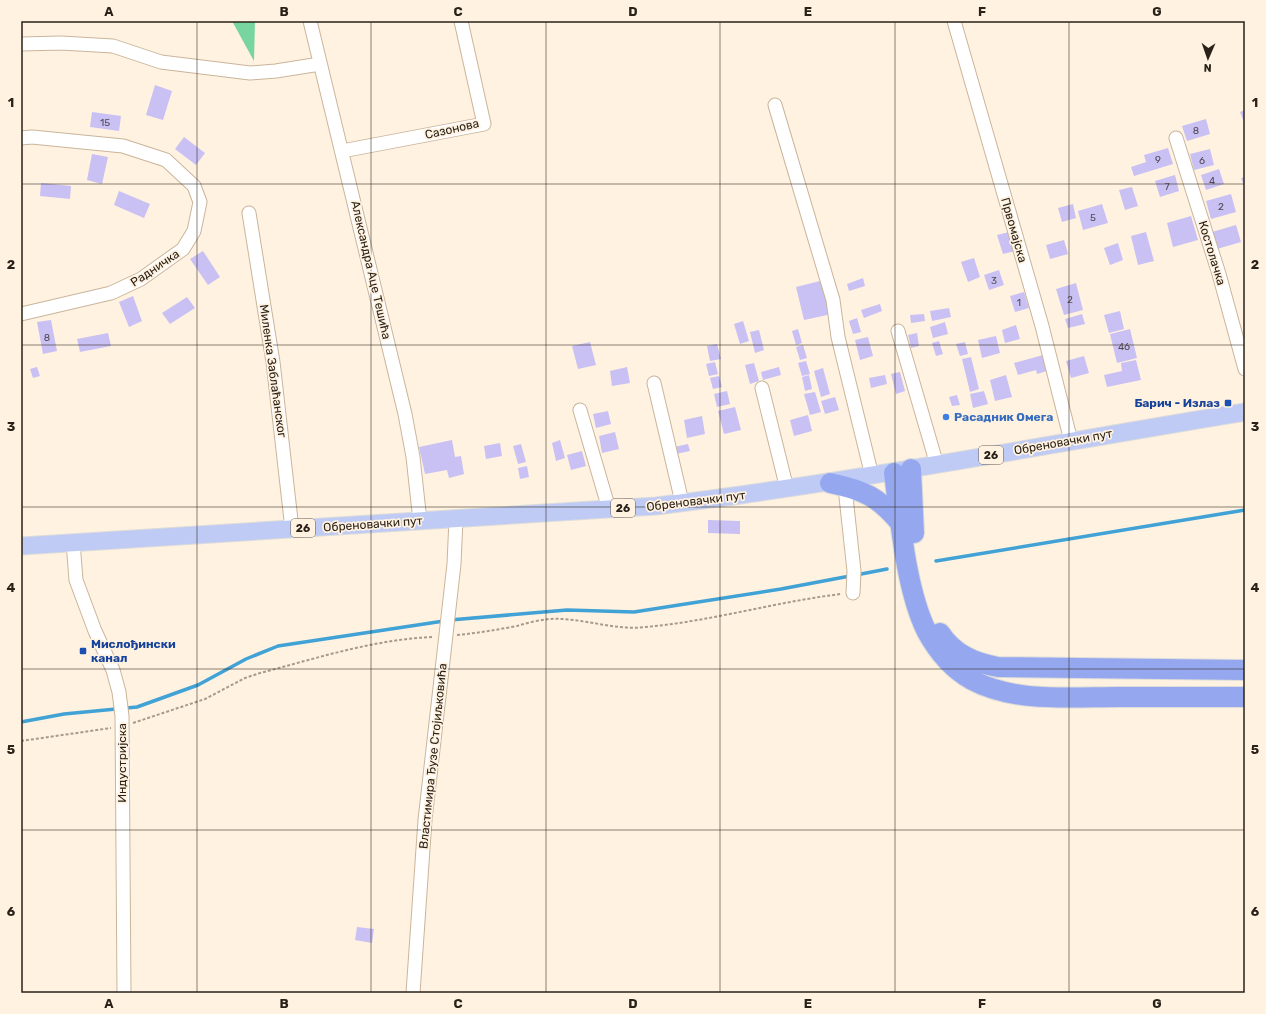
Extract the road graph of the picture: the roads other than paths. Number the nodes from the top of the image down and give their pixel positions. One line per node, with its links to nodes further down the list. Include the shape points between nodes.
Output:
1 (310, 21): 5 (street, Александра Аце Тешића)
2 (461, 21): 9 (street, Сазонова, via 484,124)
3 (954, 21): 18 (street, Првомајска, via 1042,326)
4 (21, 44): 5 (street, via 113,46 161,62 250,73)
5 (320, 64): 9 (street, Александра Аце Тешића)
6 (775, 105): 21 (street, via 833,300 838,337)
7 (21, 138): 11 (street, Радничка, via 123,146 166,160 194,186 200,202 194,230 183,249 141,279 111,293 84,301)
8 (1176, 138): 13 (street, Костолачка, via 1219,274)
9 (342, 151): 28 (street, Александра Аце Тешића, via 405,414)
10 (249, 213): 30 (street, Миленка Заблаћанског, via 273,362)
11 (21, 314)
12 (898, 332): 19 (street)
13 (1245, 369)
14 (654, 383): 25 (street)
15 (762, 388): 24 (street)
16 (580, 410): 26 (street)
17 (1245, 412): 18 (main road, Обреновачки пут / 26)
18 (1071, 441): 19 (main road, Обреновачки пут / 26)
19 (937, 465): 20 (main road, Обреновачки пут / 26)
20 (903, 471): 21 (main road, Обреновачки пут / 26); 29 (highway); 34 (highway, via 925,601 932,622 941,635 965,657 980,664 1014,668)
21 (872, 476): 22 (main road, Обреновачки пут / 26)
22 (830, 483): 23 (highway); 24 (main road, Обреновачки пут / 26)
23 (849, 487): 29 (highway, via 886,506); 33 (street, via 846,497)
24 (787, 489): 25 (main road, Обреновачки пут / 26)
25 (682, 502): 26 (main road, Обреновачки пут / 26)
26 (609, 510): 27 (main road, Обреновачки пут / 26)
27 (456, 519): 28 (main road, Обреновачки пут / 26); 37 (street, Властимира Ђузе Стојиљковића, via 449,610 425,820)
28 (420, 520): 30 (main road, Обреновачки пут / 26)
29 (901, 524): 35 (highway, via 914,596 927,632 941,654 973,680 1004,692 1025,695)
30 (292, 529): 31 (main road, Обреновачки пут / 26)
31 (73, 542): 32 (main road, Обреновачки пут / 26); 36 (street, Индустријска, via 79,592 113,670 120,700)
32 (21, 546)
33 (853, 582)
34 (1245, 670)
35 (1245, 697)
36 (124, 993)
37 (413, 993)

